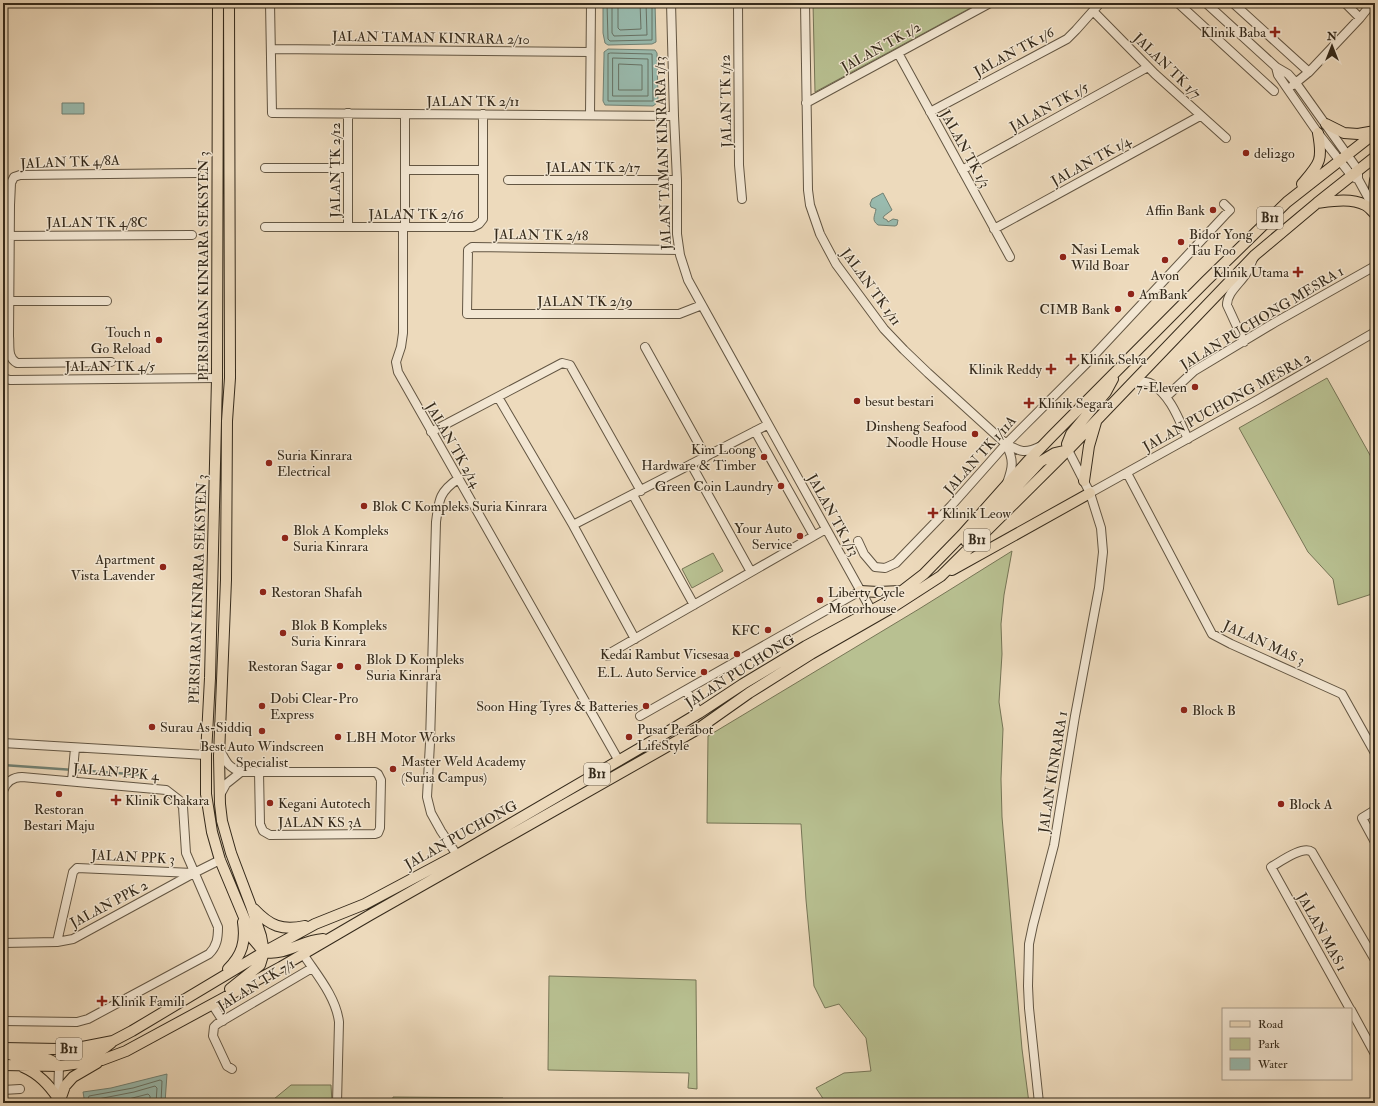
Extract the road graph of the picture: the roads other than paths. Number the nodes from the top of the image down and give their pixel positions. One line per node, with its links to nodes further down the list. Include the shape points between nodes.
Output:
1 (218, 3): 79 (main road, PERSIARAN KINRARA SEKSYEN 3)
2 (229, 3): 72 (main road, PERSIARAN KINRARA SEKSYEN 3)
3 (270, 3): 17 (street)
4 (591, 3): 18 (street)
5 (671, 3): 32 (street, JALAN TAMAN KINRARA 1/13)
6 (738, 3): 52 (street, JALAN TK 1/12, via 739,165)
7 (805, 3): 26 (street, JALAN TK 1/11)
8 (1100, 3): 15 (street, JALAN TK 1/6)
9 (1178, 3): 25 (street)
10 (1206, 3): 21 (street)
11 (1233, 3): 22 (street)
12 (1345, 3): 16 (street)
13 (1366, 3): 16 (street, via 1368,8)
14 (987, 4): 19 (street, JALAN TK 1/2)
15 (1093, 11): 20 (street, JALAN TK 1/7); 27 (street, JALAN TK 1/6, via 1067,38)
16 (1360, 18): 22 (street)
17 (271, 49): 18 (street, JALAN TAMAN KINRARA 2/10); 28 (street, JALAN TK 2/11, via 272,113)
18 (590, 52): 31 (street)
19 (898, 53): 26 (street, JALAN TK 1/2); 27 (street, JALAN TK 1/3)
20 (1148, 67): 33 (street, JALAN TK 1/7); 45 (street, JALAN TK 1/5)
21 (1276, 67): 23 (street, via 1288,74); 24 (street)
22 (1309, 72): 23 (street)
23 (1296, 83): 24 (street); 34 (street)
24 (1288, 90): 36 (street)
25 (1274, 91)
26 (806, 103): 89 (street, JALAN TK 1/11, via 810,205 820,234 838,268 884,329)
27 (930, 112): 45 (street, JALAN TK 1/3)
28 (348, 113): 29 (street, JALAN TK 2/11); 42 (street, JALAN TK 2/12)
29 (405, 114): 30 (street, JALAN TK 2/11); 43 (street, JALAN TK 2/14)
30 (483, 114): 31 (street, JALAN TK 2/11); 44 (street, JALAN TK 2/16)
31 (590, 115): 32 (street, JALAN TK 2/11)
32 (674, 116): 49 (street, JALAN TAMAN KINRARA 1/13)
33 (1200, 116): 37 (street, JALAN TK 1/7); 61 (street, JALAN TK 1/4)
34 (1326, 124): 35 (main road, via 1344,133); 38 (street)
35 (1375, 132): 38 (main road, JALAN PUCHONG / B11)
36 (1318, 133): 40 (street); 53 (main road, via 1318,165)
37 (1226, 138)
38 (1348, 154): 40 (main road, JALAN PUCHONG / B11); 47 (street)
39 (1375, 157): 47 (main road, JALAN PUCHONG / B11)
40 (1339, 160): 47 (street); 53 (main road, JALAN PUCHONG / B11)
41 (265, 168): 42 (street)
42 (348, 168): 59 (street, JALAN TK 2/12)
43 (405, 170): 44 (street); 60 (street, JALAN TK 2/14)
44 (482, 170): 60 (street, JALAN TK 2/16, via 480,224 473,227)
45 (962, 170): 61 (street, JALAN TK 1/3)
46 (196, 172): 63 (street, JALAN TK 4/8A, via 14,177 11,182)
47 (1356, 175): 54 (main road, JALAN PUCHONG / B11); 56 (street)
48 (508, 180): 49 (street, JALAN TK 2/17)
49 (677, 180): 64 (street, JALAN TAMAN KINRARA 1/13)
50 (1375, 180): 51 (main road)
51 (1375, 194)
52 (742, 198)
53 (1287, 202): 77 (main road, JALAN PUCHONG / B11)
54 (1317, 203): 57 (main road, via 1352,201 1366,206); 65 (main road, JALAN PUCHONG / B11)
55 (1224, 204): 89 (street, JALAN TK 1/11A, via 1230,210 1085,365)
56 (1375, 210)
57 (1375, 214)
58 (265, 227): 59 (street, JALAN TK 2/16)
59 (348, 227): 60 (street, JALAN TK 2/16)
60 (404, 227): 87 (street, JALAN TK 2/14, via 403,340 396,362 398,372)
61 (994, 229): 66 (street, JALAN TK 1/3)
62 (192, 234): 63 (street, JALAN TK 4/8C)
63 (6, 236): 68 (street, JALAN TK 4/8A)
64 (679, 250): 70 (street, JALAN TAMAN KINRARA 1/13, via 688,280); 71 (street, JALAN TK 2/18, via 472,247 468,250)
65 (1254, 255): 74 (street, via 1247,272 1227,301); 80 (main road, JALAN PUCHONG / B11)
66 (1010, 257)
67 (1375, 266): 74 (street, JALAN PUCHONG MESRA 1)
68 (9, 301): 69 (street); 76 (street, JALAN TK 4/8A, via 12,361)
69 (107, 301)
70 (702, 305): 71 (street, JALAN TK 2/19, via 679,314); 85 (street, JALAN TAMAN KINRARA 1/13)
71 (467, 314)
72 (230, 318): 79 (main road, via 226,363); 84 (main road, PERSIARAN KINRARA SEKSYEN 3)
73 (1375, 332): 88 (street, JALAN PUCHONG MESRA 2)
74 (1244, 342): 82 (street, JALAN PUCHONG MESRA 1, via 1194,371)
75 (645, 347): 92 (street)
76 (111, 362)
77 (1122, 366): 90 (main road, JALAN PUCHONG / B11); 91 (main road, via 1106,392 1071,434 1067,444)
78 (3, 378): 79 (street, JALAN TK 4/5)
79 (217, 378): 84 (main road, via 225,386); 121 (main road, PERSIARAN KINRARA SEKSYEN 3)
80 (1134, 381): 82 (street, via 1152,384); 83 (main road, JALAN PUCHONG / B11)
81 (498, 397): 87 (street); 98 (street, via 562,363 570,365); 101 (street)
82 (1166, 397): 88 (street)
83 (1096, 420): 91 (main road, JALAN PUCHONG / B11); 96 (main road)
84 (228, 421): 118 (main road, PERSIARAN KINRARA SEKSYEN 3)
85 (767, 425): 86 (street); 102 (street, JALAN TK 1/13)
86 (755, 431): 92 (street); 103 (street)
87 (431, 432): 95 (street, JALAN TK 2/14)
88 (1188, 439): 94 (street, JALAN PUCHONG MESRA 2)
89 (1006, 444): 90 (street, via 1023,452); 97 (street, via 1011,454 1012,468); 104 (street, JALAN TK 1/11A, via 896,564 885,568 874,567)
90 (1045, 444): 97 (main road, JALAN PUCHONG / B11)
91 (1068, 450): 96 (street, JALAN KINRARA 1); 106 (main road, via 1054,452 1040,462 971,537 946,560); 107 (main road, JALAN PUCHONG / B11)
92 (706, 457): 93 (street)
93 (691, 464): 98 (street); 105 (street)
94 (1127, 473): 99 (street, JALAN PUCHONG MESRA 2); 120 (street, JALAN MAS 3, via 1212,634 1342,694)
95 (458, 479): 122 (street, JALAN TK 2/14); 131 (street, via 447,487 438,501 427,797 431,813)
96 (1084, 481): 99 (street, JALAN KINRARA 1)
97 (1006, 486): 106 (main road, JALAN PUCHONG / B11)
98 (641, 491): 100 (street)
99 (1090, 494): 107 (main road); 161 (street, JALAN KINRARA 1, via 1101,528 1102,566 1054,845 1029,944 1029,1008)
100 (633, 495): 101 (street); 110 (street)
101 (573, 525): 112 (street)
102 (826, 530): 103 (street); 108 (street, JALAN TK 1/13)
103 (814, 536): 105 (street)
104 (858, 541)
105 (751, 572): 110 (street)
106 (924, 574): 109 (main road, JALAN PUCHONG / B11)
107 (941, 576): 111 (main road, JALAN PUCHONG / B11)
108 (860, 591): 109 (main road); 111 (street, JALAN TK 1/13); 114 (street)
109 (901, 591): 111 (main road, JALAN PUCHONG / B11)
110 (694, 605): 112 (street)
111 (873, 614): 115 (main road, JALAN PUCHONG / B11, via 806,646); 137 (main road, JALAN PUCHONG / B11, via 749,693 698,729)
112 (635, 639): 113 (street)
113 (608, 656)
114 (686, 690): 115 (street); 116 (street)
115 (699, 713): 122 (main road, JALAN PUCHONG / B11)
116 (640, 716)
117 (3, 743): 119 (street)
118 (220, 746): 121 (street); 123 (main road, PERSIARAN KINRARA SEKSYEN 3); 124 (street, via 226,763)
119 (74, 751): 121 (street); 126 (street)
120 (1375, 753)
121 (206, 755): 123 (street); 132 (main road, PERSIARAN KINRARA SEKSYEN 3, via 208,811)
122 (619, 761): 131 (main road, JALAN PUCHONG / B11)
123 (219, 767): 128 (main road, PERSIARAN KINRARA SEKSYEN 3)
124 (241, 772): 125 (street, JALAN KS 3A); 128 (street, via 226,784)
125 (259, 772): 125 (street, JALAN KS 3A, via 375,772 382,780 378,833 270,835 263,831 260,824)
126 (72, 778): 127 (street, JALAN PPK 4, via 16,777 11,779); 133 (street, JALAN PPK 4, via 166,790 179,800 183,806 186,853)
127 (3, 791)
128 (220, 795): 134 (main road, PERSIARAN KINRARA SEKSYEN 3, via 222,822)
129 (1375, 810): 130 (street, via 1362,818)
130 (1375, 842)
131 (456, 855): 136 (main road, JALAN PUCHONG / B11, via 365,904)
132 (220, 860): 133 (street, JALAN PPK 2); 135 (main road, PERSIARAN KINRARA SEKSYEN 3)
133 (194, 873): 138 (street, JALAN PPK 2, via 73,939); 138 (street, JALAN PPK 3, via 77,868 73,872); 148 (street, JALAN PPK 4, via 218,928 218,938 209,954 88,1019 77,1022)
134 (251, 906): 136 (main road, via 274,926 295,928); 140 (main road, PERSIARAN KINRARA SEKSYEN 3)
135 (241, 910): 140 (main road, PERSIARAN KINRARA SEKSYEN 3, via 253,939); 144 (main road, via 244,928 243,947 235,962)
136 (315, 924): 140 (main road, JALAN PUCHONG / B11)
137 (331, 938): 140 (main road, via 320,939 282,952); 141 (main road, JALAN PUCHONG / B11)
138 (57, 942): 139 (street, JALAN PPK 2)
139 (3, 943)
140 (264, 952): 144 (main road, JALAN PUCHONG / B11); 145 (main road, via 260,964)
141 (303, 954): 143 (street); 145 (main road, JALAN PUCHONG / B11)
142 (1375, 960): 146 (street, JALAN MAS 1, via 1310,850 1302,850 1271,867)
143 (312, 968): 149 (street, JALAN TK 7/1); 160 (street, via 332,998 338,1014)
144 (216, 981): 150 (main road, JALAN PUCHONG / B11)
145 (215, 1002): 149 (street); 153 (main road, JALAN PUCHONG / B11, via 126,1051)
146 (1350, 1008)
147 (1352, 1012): 152 (street, JALAN MAS 1)
148 (3, 1021)
149 (222, 1021): 156 (street, JALAN TK 7/1, via 214,1027 213,1036 227,1066)
150 (113, 1041): 151 (main road, JALAN PUCHONG / B11, via 59,1050); 155 (main road, via 102,1050 71,1058)
151 (3, 1049): 155 (main road, via 14,1057 46,1058)
152 (1375, 1054)
153 (102, 1060): 155 (main road, JALAN PUCHONG / B11); 159 (main road, via 73,1077 65,1086)
154 (6, 1065): 155 (main road, JALAN PUCHONG / B11); 159 (main road, via 23,1067 36,1074 47,1083)
155 (59, 1066): 159 (street)
156 (232, 1069)
157 (20, 1089): 158 (street)
158 (3, 1090)
159 (58, 1101)
160 (338, 1103)
161 (1039, 1103)

